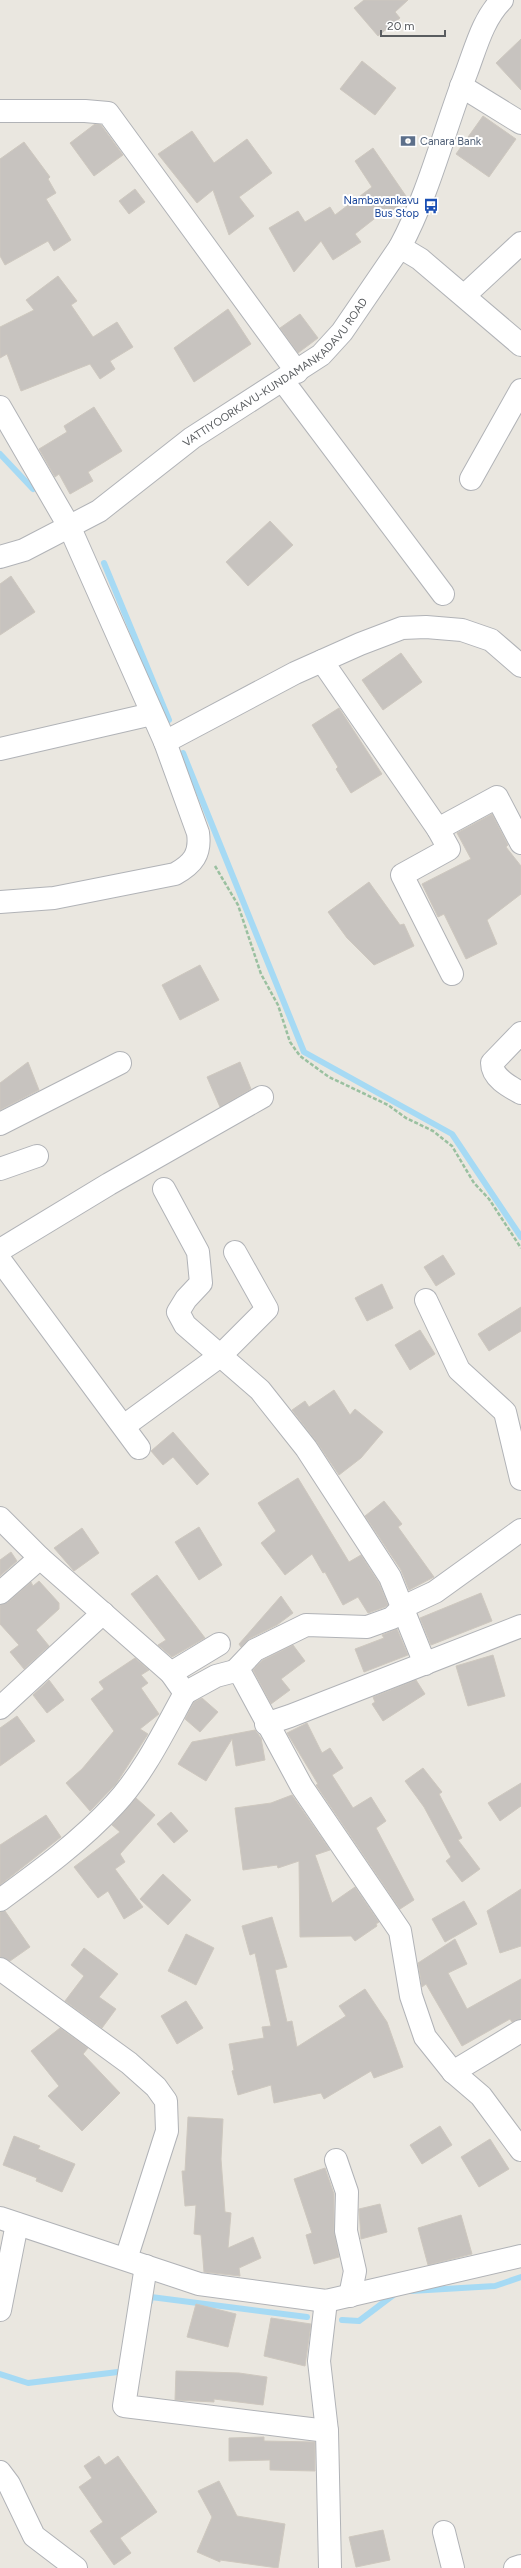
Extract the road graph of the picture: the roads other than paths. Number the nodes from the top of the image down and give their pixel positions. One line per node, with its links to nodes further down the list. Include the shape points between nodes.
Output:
1 (502, 0): 2 (street, VATTIYOORKAVU-KUNDAMANKADAVU ROAD, via 486,22)
2 (461, 86): 4 (street); 6 (street, VATTIYOORKAVU-KUNDAMANKADAVU ROAD, via 425,195)
3 (0, 111): 9 (street, via 108,113)
4 (521, 123)
5 (521, 242): 7 (street)
6 (400, 247): 7 (street, via 420,259); 9 (street, VATTIYOORKAVU-KUNDAMANKADAVU ROAD, via 342,332 321,355)
7 (465, 295): 8 (street)
8 (521, 345)
9 (290, 376): 13 (street, VATTIYOORKAVU-KUNDAMANKADAVU ROAD, via 192,438 105,506); 15 (street)
10 (521, 390): 12 (street)
11 (0, 407): 13 (street)
12 (471, 478)
13 (70, 528): 14 (street, VATTIYOORKAVU-KUNDAMANKADAVU ROAD, via 24,550); 18 (street)
14 (0, 557)
15 (443, 594)
16 (322, 661): 17 (street, via 402,628 426,627 462,630 491,640); 19 (street); 21 (street)
17 (521, 666)
18 (152, 714): 19 (street); 20 (street)
19 (165, 742): 23 (street, via 199,838 200,847 188,866 175,874 54,898)
20 (0, 748)
21 (438, 829): 22 (street, via 497,797); 24 (street, via 450,849 402,875)
22 (521, 843)
23 (0, 902)
24 (452, 974)
25 (521, 1034): 27 (street, via 492,1063 497,1075)
26 (120, 1063): 29 (street)
27 (521, 1093)
28 (262, 1097): 33 (street)
29 (0, 1124)
30 (37, 1156): 31 (street)
31 (0, 1169)
32 (164, 1189): 37 (street, via 198,1252 201,1283 186,1298 178,1312 185,1325)
33 (0, 1250)
34 (235, 1252): 37 (street, via 267,1309)
35 (0, 1260): 38 (street)
36 (426, 1300): 40 (street, via 459,1370 505,1412)
37 (220, 1356): 38 (street); 45 (street, via 260,1390 306,1448 390,1577)
38 (124, 1426): 39 (street)
39 (139, 1448)
40 (521, 1479)
41 (0, 1518): 43 (street)
42 (521, 1530): 45 (street, via 436,1592)
43 (40, 1558): 44 (street); 46 (street)
44 (0, 1593)
45 (403, 1607): 49 (street); 50 (street, via 392,1618 367,1627 306,1625 255,1650)
46 (103, 1613): 51 (street); 53 (street)
47 (521, 1626): 49 (street)
48 (219, 1644): 51 (street)
49 (426, 1664): 54 (street)
50 (235, 1671): 52 (street, via 216,1676); 54 (street, via 242,1676)
51 (170, 1673): 52 (street)
52 (185, 1693): 55 (street, via 156,1748 116,1803 79,1840)
53 (0, 1708)
54 (266, 1724): 58 (street, via 302,1787 400,1931 411,1996 425,2037)
55 (0, 1900)
56 (0, 1969): 63 (street, via 129,2063 156,2087 166,2101 167,2131)
57 (521, 2032): 58 (street)
58 (453, 2072): 59 (street, via 481,2096)
59 (521, 2150)
60 (336, 2160): 64 (street, via 347,2192 346,2231 355,2271)
61 (9, 2221): 63 (street); 66 (street)
62 (521, 2256): 64 (street)
63 (136, 2262): 65 (street, via 199,2284); 67 (street, via 124,2406)
64 (350, 2296): 65 (street)
65 (326, 2302): 67 (street, via 320,2361)
66 (0, 2310)
67 (327, 2431): 72 (street)
68 (0, 2472): 71 (street, via 9,2484 34,2536)
69 (444, 2532): 73 (street)
70 (521, 2566): 74 (street)
71 (76, 2568)
72 (330, 2568)
73 (453, 2568)
74 (515, 2568)

